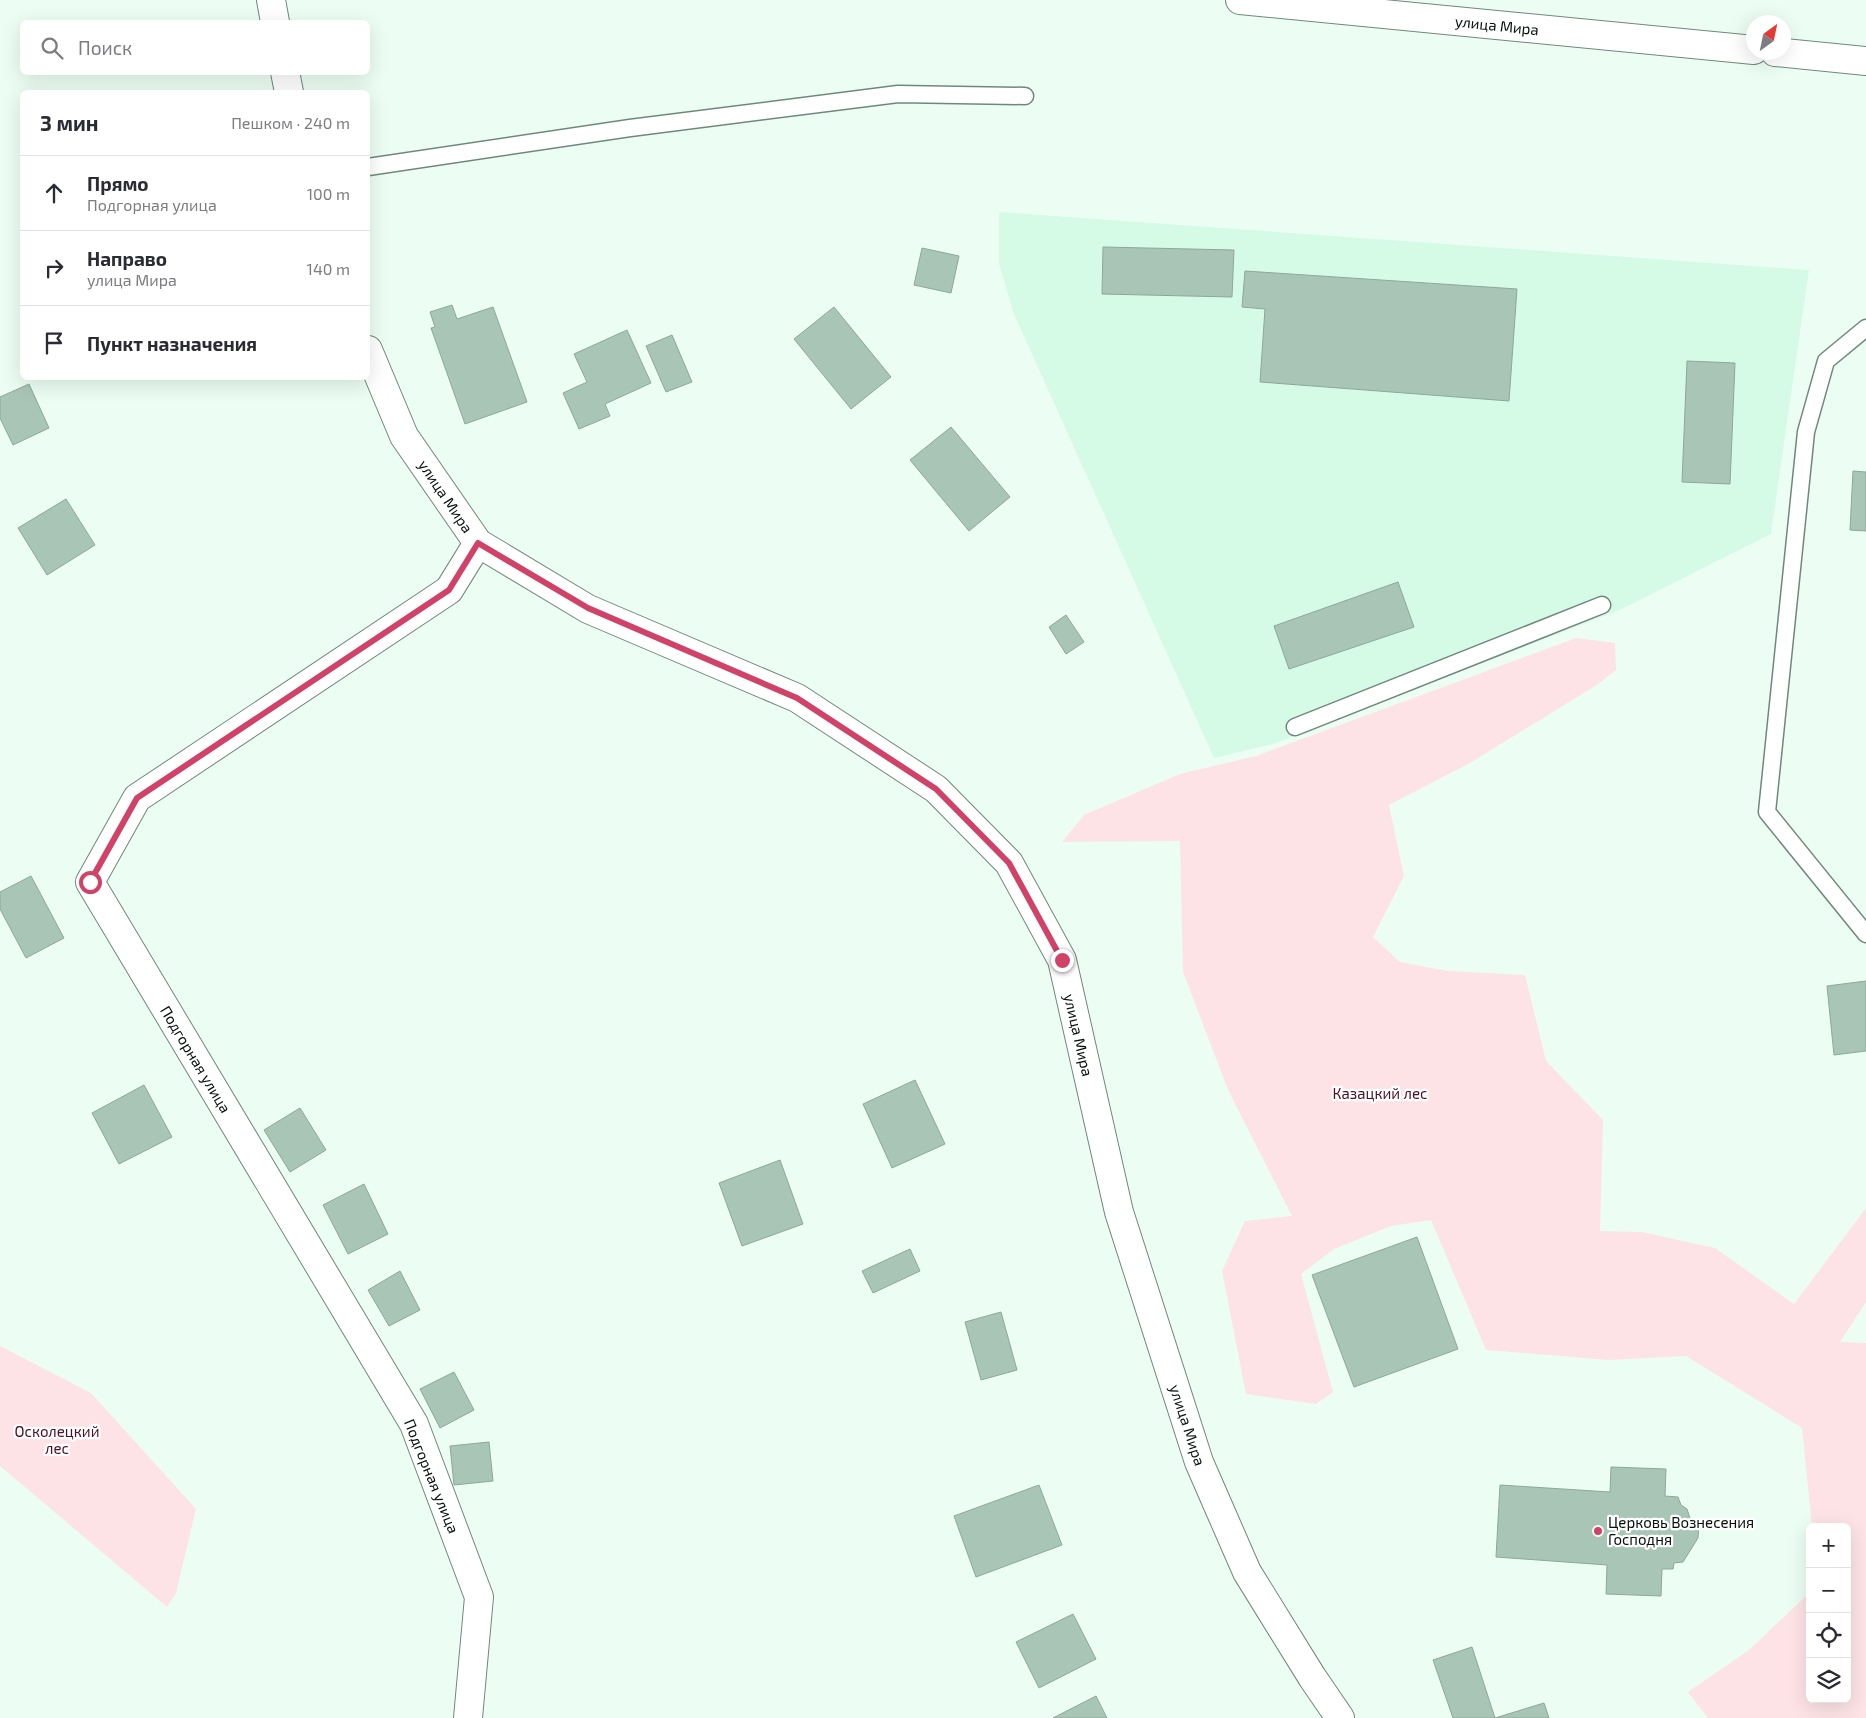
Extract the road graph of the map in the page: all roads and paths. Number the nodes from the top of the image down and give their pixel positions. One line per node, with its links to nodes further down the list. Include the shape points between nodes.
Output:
1 (271, 0): 3 (street)
2 (1240, 0): 4 (street, улица Мира)
3 (275, 20)
4 (1746, 49)
5 (1791, 54): 6 (street)
6 (1866, 62)
7 (286, 75): 8 (street)
8 (289, 90)
9 (1025, 96): 10 (lane, via 898,94 630,128)
10 (370, 167)
11 (1866, 328): 16 (lane, via 1826,361 1806,432 1767,812)
12 (370, 355): 13 (street, улица Мира, via 404,436)
13 (478, 543): 17 (street, Подгорная улица, via 449,590 137,798 90,882 414,1424 479,1597); 18 (street, улица Мира, via 588,608 797,698 936,789 1009,863 1062,960 1119,1212 1200,1462 1247,1572)
14 (1602, 604): 15 (lane)
15 (1295, 726)
16 (1866, 934)
17 (468, 1718)
18 (1340, 1718)

